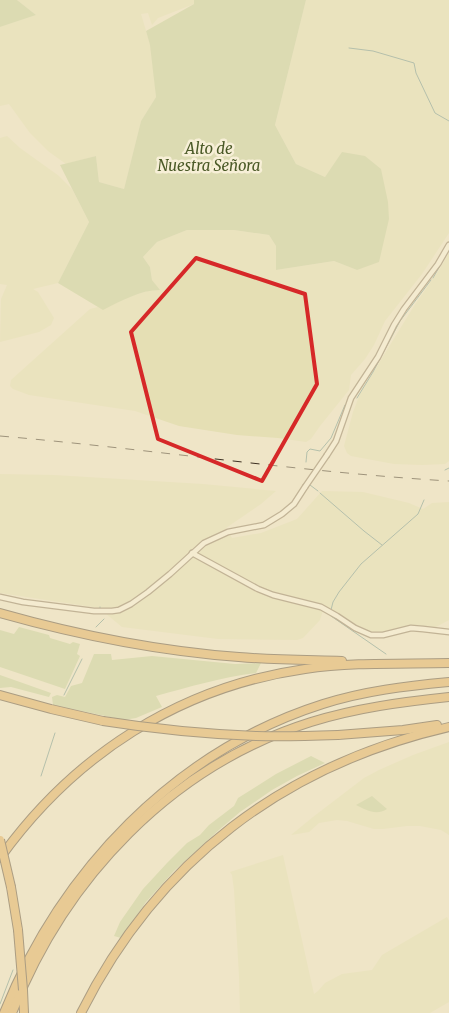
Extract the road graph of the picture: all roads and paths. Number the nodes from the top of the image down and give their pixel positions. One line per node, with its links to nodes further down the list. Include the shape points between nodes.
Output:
1 (449, 245): 2 (street, bridge, via 394,325 351,398 336,441 294,504 264,525 228,532 204,543)
2 (192, 553): 3 (street, via 148,592 112,612); 5 (street, via 258,589 321,607 371,635 411,628)
3 (0, 597)
4 (0, 613): 6 (highway, via 104,638 215,655)
5 (449, 632)
6 (449, 662): 13 (highway, via 305,669 238,684 184,704 130,733 81,768 27,822)
7 (449, 682): 14 (highway, via 372,692 310,708 238,740 182,776 124,827 78,881 40,937)
8 (0, 696): 10 (highway, bridge, via 103,721 209,734 338,735)
9 (449, 697): 15 (highway, via 367,708 310,722 246,749 181,788 141,821 81,888 46,942)
10 (449, 723)
11 (449, 727): 17 (highway, via 388,744 316,773 271,799 226,831 147,909 103,971)
12 (0, 840): 16 (highway, bridge, via 18,930)
13 (0, 858)
14 (4, 1013)
15 (12, 1013)
16 (23, 1013)
17 (81, 1013)

